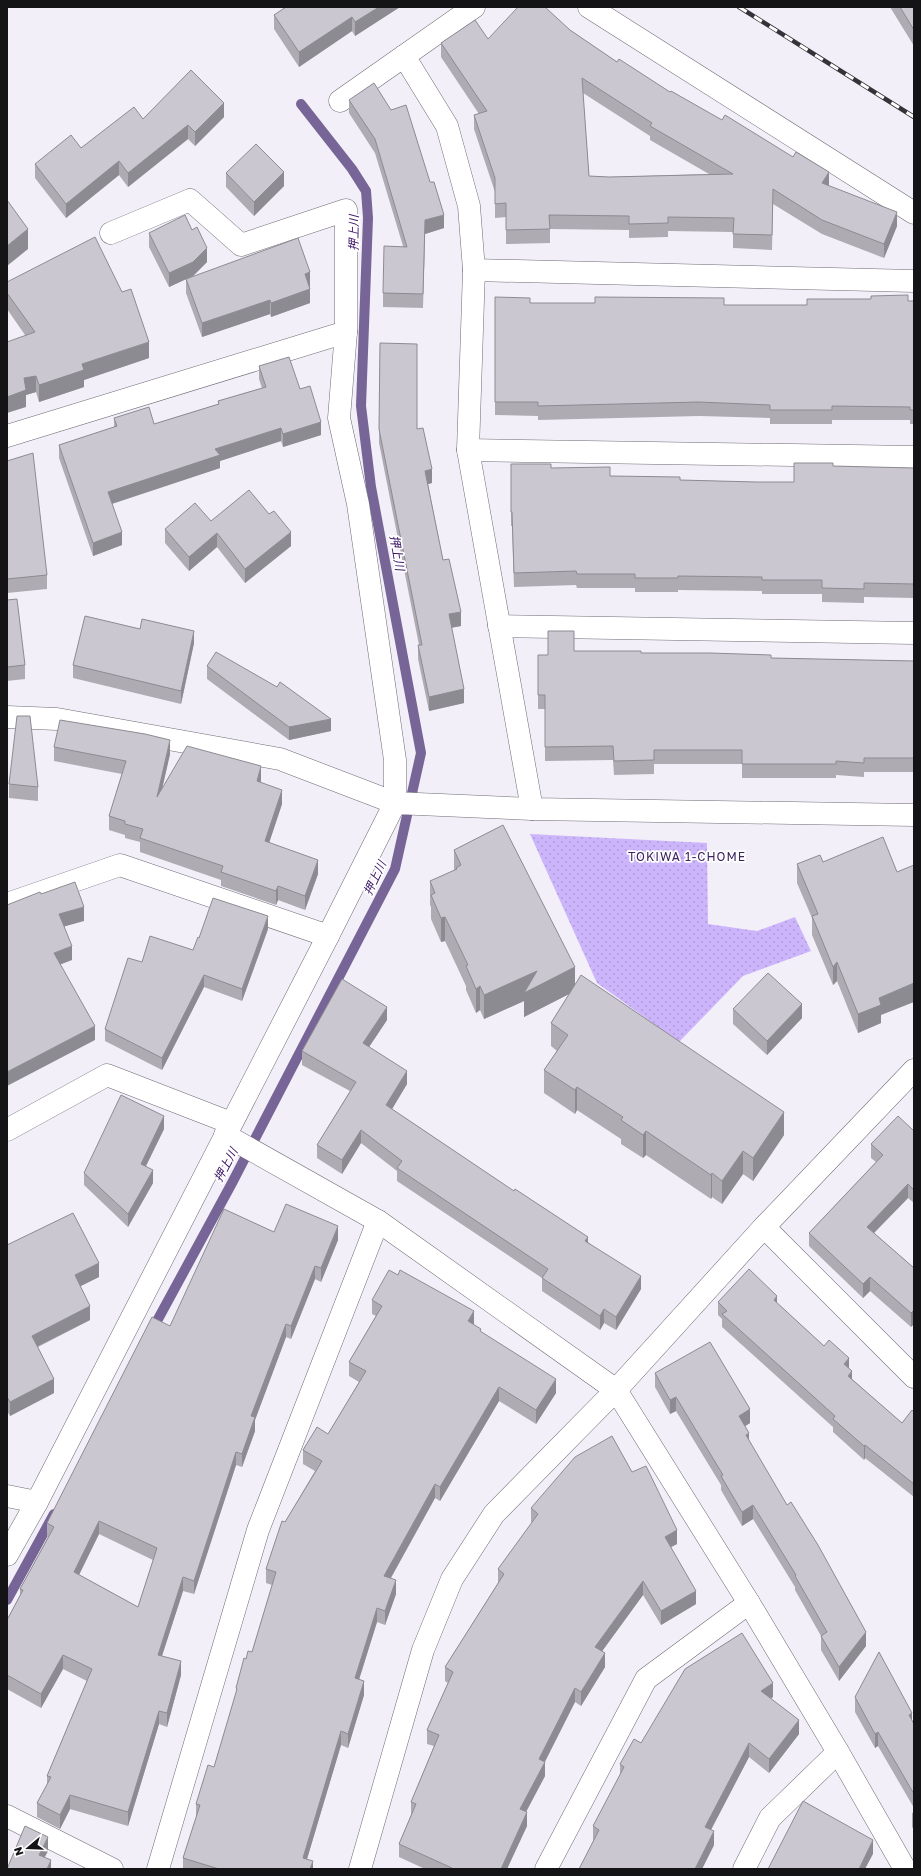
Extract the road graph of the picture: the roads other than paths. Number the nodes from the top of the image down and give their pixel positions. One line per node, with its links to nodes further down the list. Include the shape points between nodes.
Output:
1 (474, 7): 3 (street)
2 (589, 7): 5 (street)
3 (404, 56): 4 (street); 7 (street, via 447,126 470,206)
4 (340, 101)
5 (914, 213)
6 (111, 233): 9 (street, via 190,200 241,245 346,210)
7 (474, 270): 8 (street); 11 (street)
8 (914, 281)
9 (346, 332): 10 (street); 16 (street, via 339,418 360,520 395,760)
10 (7, 436)
11 (468, 450): 12 (street); 13 (street)
12 (914, 457)
13 (499, 626): 14 (street); 17 (street)
14 (914, 633)
15 (7, 717): 16 (street, via 57,719 280,759)
16 (395, 803): 17 (street); 20 (street)
17 (532, 809): 18 (street)
18 (914, 815)
19 (7, 904): 20 (street, via 120,865)
20 (328, 936): 22 (street)
21 (910, 1084): 25 (street)
22 (228, 1129): 23 (street, via 107,1075); 24 (street); 29 (street)
23 (7, 1130)
24 (378, 1221): 27 (street); 35 (street, via 258,1530)
25 (764, 1227): 26 (street); 27 (street)
26 (914, 1377)
27 (616, 1390): 31 (street); 36 (street, via 494,1514 452,1579 422,1650)
28 (7, 1496): 29 (street)
29 (36, 1502): 30 (street)
30 (7, 1555)
31 (749, 1604): 32 (street); 37 (street, via 646,1679)
32 (838, 1752): 38 (street, via 770,1818); 39 (street)
33 (7, 1816): 34 (street)
34 (112, 1869)
35 (158, 1869)
36 (360, 1869)
37 (546, 1869)
38 (744, 1869)
39 (905, 1869)

